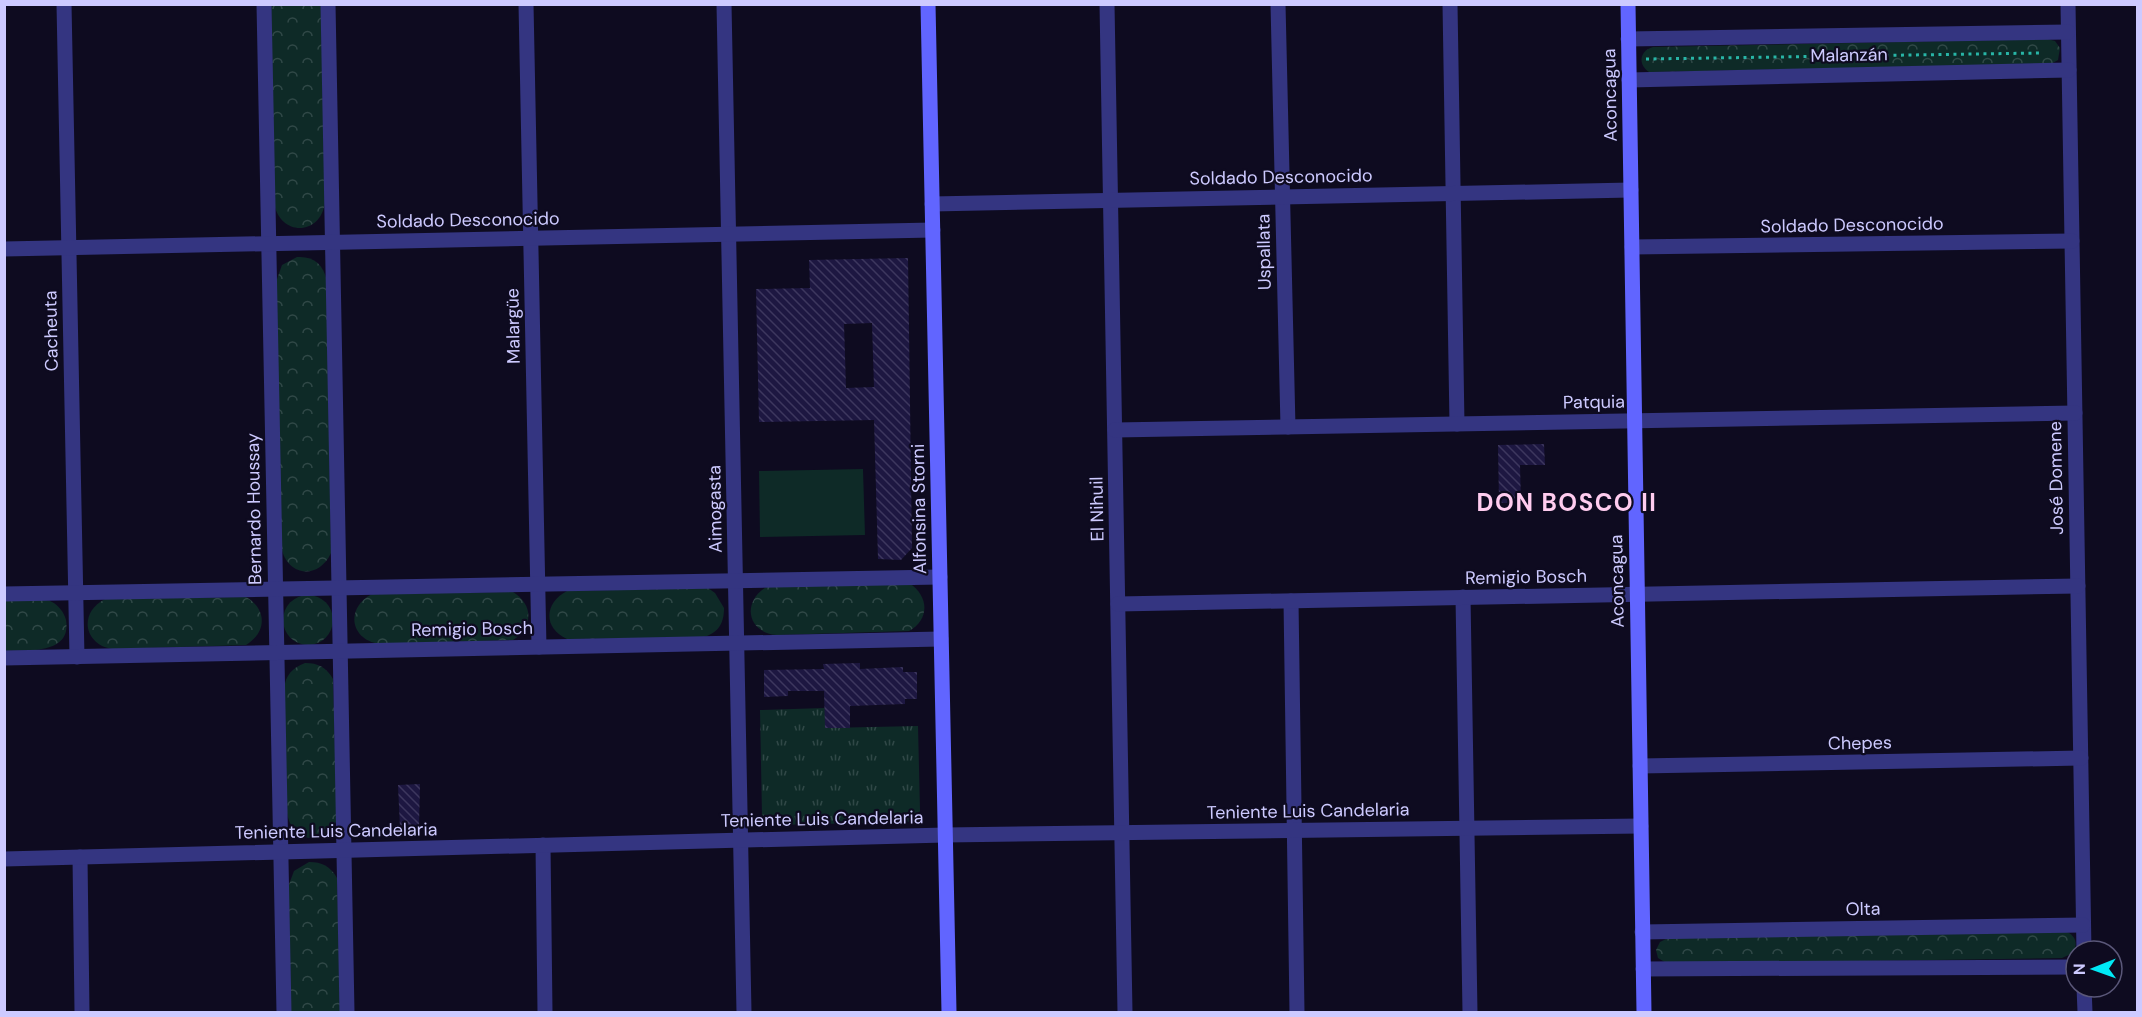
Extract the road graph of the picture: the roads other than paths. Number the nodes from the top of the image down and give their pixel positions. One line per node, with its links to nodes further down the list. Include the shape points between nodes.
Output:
1 (64, 4): 28 (street, Cacheuta)
2 (264, 4): 26 (street, Bernardo Houssay)
3 (328, 4): 25 (street)
4 (526, 4): 23 (street, Malargüe)
5 (724, 4): 22 (street, Aimogasta)
6 (928, 4): 20 (street, Alfonsina Storni)
7 (1107, 4): 19 (street, El Nihuil)
8 (1278, 4): 18 (street, Uspallata)
9 (1449, 4): 17 (street)
10 (1628, 4): 13 (street, Aconcagua)
11 (2068, 4): 12 (street, José Domene)
12 (2068, 32): 13 (street, Malanzán); 14 (street, José Domene)
13 (1628, 39): 15 (street, Aconcagua)
14 (2069, 70): 15 (street, Malanzán); 24 (street, José Domene)
15 (1629, 80): 16 (street, Aconcagua)
16 (1631, 190): 17 (street, Soldado Desconocido); 27 (street, Aconcagua)
17 (1453, 193): 18 (street, Soldado Desconocido); 32 (street)
18 (1282, 197): 19 (street, Soldado Desconocido); 33 (street, Uspallata)
19 (1111, 200): 20 (street, Soldado Desconocido); 34 (street, El Nihuil)
20 (932, 204): 21 (street, Alfonsina Storni)
21 (933, 230): 22 (street, Soldado Desconocido); 35 (street, Alfonsina Storni)
22 (729, 234): 23 (street, Soldado Desconocido); 36 (street, Aimogasta)
23 (531, 239): 25 (street, Soldado Desconocido); 37 (street, Malargüe)
24 (2072, 241): 27 (street, Soldado Desconocido); 30 (street, José Domene)
25 (333, 243): 26 (street, Soldado Desconocido); 39 (street)
26 (268, 244): 28 (street, Soldado Desconocido); 40 (street, Bernardo Houssay)
27 (1632, 247): 31 (street, Aconcagua)
28 (69, 248): 29 (street, Soldado Desconocido); 41 (street, Cacheuta)
29 (4, 249)
30 (2075, 413): 31 (street, Patquia); 38 (street, José Domene)
31 (1634, 421): 32 (street, Patquia); 43 (street, Aconcagua)
32 (1457, 424): 33 (street, Patquia)
33 (1288, 427): 34 (street, Patquia)
34 (1115, 430): 46 (street, El Nihuil)
35 (940, 577): 36 (street); 47 (street, Alfonsina Storni)
36 (735, 580): 37 (street); 48 (street, Aimogasta)
37 (538, 584): 39 (street); 49 (street, Malargüe)
38 (2078, 586): 43 (street, Remigio Bosch); 54 (street, José Domene)
39 (339, 588): 40 (street); 50 (street)
40 (275, 589): 41 (street); 51 (street, Bernardo Houssay)
41 (76, 592): 42 (street); 52 (street, Cacheuta)
42 (4, 594)
43 (1637, 594): 44 (street, Remigio Bosch); 55 (street, Aconcagua)
44 (1463, 597): 45 (street, Remigio Bosch); 57 (street)
45 (1291, 601): 46 (street, Remigio Bosch); 58 (street)
46 (1118, 604): 59 (street, El Nihuil)
47 (941, 639): 48 (street, Remigio Bosch); 60 (street, Alfonsina Storni)
48 (737, 643): 49 (street, Remigio Bosch); 61 (street, Aimogasta)
49 (539, 647): 50 (street, Remigio Bosch)
50 (340, 651): 51 (street, Remigio Bosch); 63 (street)
51 (276, 653): 52 (street, Remigio Bosch); 64 (street, Bernardo Houssay)
52 (77, 657): 53 (street, Remigio Bosch)
53 (4, 658)
54 (2081, 758): 55 (street, Chepes); 67 (street, José Domene)
55 (1640, 766): 56 (street, Aconcagua)
56 (1641, 826): 57 (street, Teniente Luis Candelaria); 68 (street, Aconcagua)
57 (1467, 828): 58 (street, Teniente Luis Candelaria); 80 (street)
58 (1294, 831): 59 (street, Teniente Luis Candelaria); 79 (street)
59 (1122, 833): 60 (street, Teniente Luis Candelaria); 78 (street, El Nihuil)
60 (945, 836): 61 (street, Teniente Luis Candelaria); 77 (street, Alfonsina Storni)
61 (741, 841): 62 (street, Teniente Luis Candelaria); 76 (street, Aimogasta)
62 (543, 845): 63 (street, Teniente Luis Candelaria); 75 (street)
63 (344, 850): 64 (street, Teniente Luis Candelaria); 74 (street)
64 (280, 852): 65 (street, Teniente Luis Candelaria); 73 (street, Bernardo Houssay)
65 (80, 857): 66 (street, Teniente Luis Candelaria); 72 (street)
66 (4, 859)
67 (2083, 925): 68 (street, Olta); 69 (street, José Domene)
68 (1642, 932): 71 (street, Aconcagua)
69 (2084, 939)
70 (2064, 967): 71 (street)
71 (1643, 969): 81 (street, Aconcagua)
72 (82, 1012)
73 (284, 1012)
74 (347, 1012)
75 (545, 1012)
76 (744, 1012)
77 (949, 1012)
78 (1125, 1012)
79 (1297, 1012)
80 (1470, 1012)
81 (1644, 1012)

